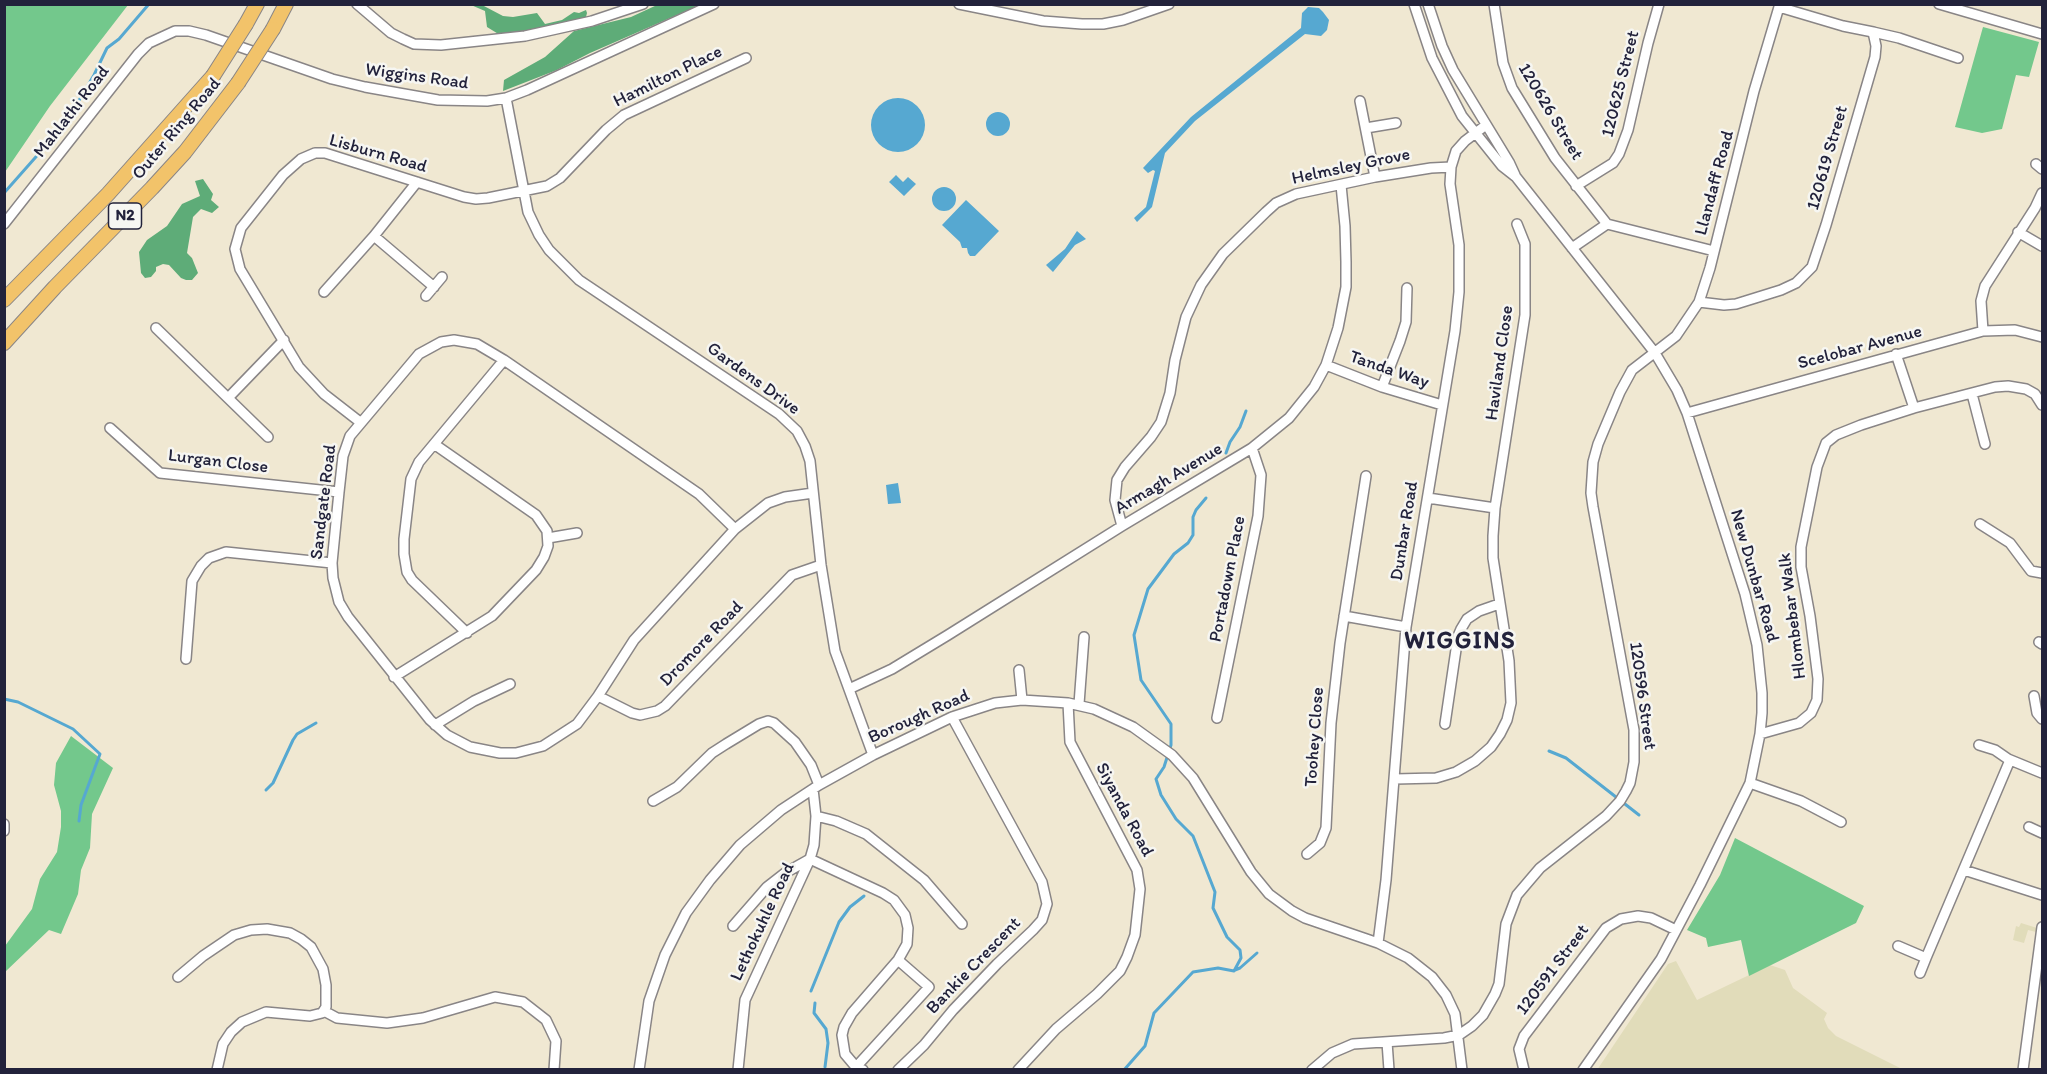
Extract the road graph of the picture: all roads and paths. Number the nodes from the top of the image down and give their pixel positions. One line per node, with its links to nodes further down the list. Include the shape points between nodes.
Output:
1 (256, 4): 45 (highway, Outer Ring Road / N2, bridge, via 213,76 108,195)
2 (286, 4): 51 (highway, Outer Ring Road / N2, bridge, via 238,84 172,166)
3 (357, 4): 4 (street, via 403,39 414,44 441,45 525,36 592,21)
4 (643, 4)
5 (714, 4): 18 (street, Wiggins Road)
6 (959, 4): 7 (street, via 1043,21 1082,24 1123,20)
7 (1169, 4)
8 (1414, 4): 23 (street, via 1432,58)
9 (1428, 4): 21 (street, via 1442,46)
10 (1494, 4): 29 (street, 120626 Street, via 1503,63 1512,88)
11 (1659, 4): 29 (street, 120625 Street, via 1619,154 1613,163)
12 (1939, 4): 15 (street)
13 (175, 31): 18 (street, Wiggins Road, via 206,35 332,78 404,95 464,102); 32 (street, Mahlathi Road, via 149,43 138,54)
14 (1873, 32): 17 (street); 39 (street, Llandaff Road, via 1779,7); 46 (street, 120619 Street, via 1875,57 1812,267 1796,283 1773,293 1736,304)
15 (2043, 34)
16 (746, 58): 30 (street, Hamilton Place, via 624,115 560,178)
17 (1958, 58)
18 (506, 98): 30 (street, Gardens Drive)
19 (1360, 100): 22 (street)
20 (1396, 123): 22 (street)
21 (1486, 124): 23 (street); 26 (street, New Dunbar Road)
22 (1366, 129): 25 (street)
23 (1474, 133): 24 (street, via 1456,151); 26 (street, New Dunbar Road)
24 (1451, 166): 25 (street, Helmsley Grove); 59 (street, Dunbar Road, via 1459,292)
25 (1375, 177): 28 (street, Helmsley Grove)
26 (1515, 177): 38 (street, New Dunbar Road)
27 (417, 182): 30 (street, Lisburn Road, via 476,199); 36 (street); 50 (street, Lisburn Road, via 334,154 315,153 301,159 261,201 241,228 236,257)
28 (1341, 185): 55 (street, Armagh Avenue, via 1346,287); 75 (street, Helmsley Grove, via 1296,194 1276,203 1223,254 1201,285 1182,332 1161,422 1117,480 1116,509)
29 (1576, 186): 34 (street, 120626 Street)
30 (523, 192): 71 (street, Gardens Drive, via 539,235 579,280 779,414 796,431 810,461)
31 (2043, 193): 35 (street)
32 (4, 224)
33 (1517, 224): 73 (street, Haviland Close, via 1525,244 1525,315)
34 (1607, 224): 38 (street); 39 (street)
35 (2018, 232): 37 (street); 48 (street, via 1985,286 1981,301)
36 (374, 236): 41 (street); 43 (street)
37 (2043, 246)
38 (1572, 248): 52 (street, New Dunbar Road)
39 (1714, 251): 46 (street, Llandaff Road)
40 (442, 277): 41 (street)
41 (434, 287): 44 (street)
42 (1407, 288): 56 (street, via 1406,321)
43 (324, 292)
44 (426, 296)
45 (4, 300)
46 (1699, 302): 52 (street, Llandaff Road, via 1676,336)
47 (156, 328): 58 (street)
48 (1983, 331): 49 (street, Scelobar Avenue, via 2015,330); 53 (street, Scelobar Avenue)
49 (2043, 337)
50 (284, 340): 58 (street); 63 (street, Lisburn Road, via 313,383)
51 (4, 343)
52 (1655, 353): 62 (street, New Dunbar Road); 132 (street, 120596 Street, via 1632,370 1620,392 1598,444 1591,479 1594,516 1634,730 1632,774 1613,810 1540,868 1516,895 1506,924 1495,994 1483,1015)
53 (1896, 354): 61 (street); 62 (street, Scelobar Avenue)
54 (504, 360): 63 (street, Sandgate Road, via 466,341 435,345 419,354); 66 (street); 76 (street, Sandgate Road, via 699,494)
55 (1326, 365): 56 (street, Tanda Way); 68 (street, Armagh Avenue, via 1302,404)
56 (1382, 387): 59 (street, Tanda Way)
57 (1972, 394): 60 (street, Hlombebar Walk, via 1995,387 2016,387 2034,394); 61 (street, Hlombebar Walk); 67 (street)
58 (229, 398): 65 (street)
59 (1442, 405): 72 (street, Dunbar Road)
60 (2043, 405)
61 (1914, 408): 102 (street, Hlombebar Walk, via 1842,431 1823,450 1801,547 1818,679 1817,700 1811,713 1799,723)
62 (1687, 413): 102 (street, New Dunbar Road, via 1751,618 1761,672)
63 (360, 422): 70 (street, Sandgate Road, via 346,445)
64 (110, 428): 70 (street, Lurgan Close, via 160,473)
65 (268, 437)
66 (434, 444): 78 (street, via 537,515); 85 (street, via 411,479 405,563 412,580)
67 (1985, 444)
68 (1252, 448): 75 (street, Armagh Avenue); 98 (street, Portadown Place, via 1261,475 1258,516)
69 (1366, 476): 83 (street, Toohey Close)
70 (339, 492): 79 (street, Sandgate Road)
71 (813, 493): 76 (street, Sandgate Road, via 768,503); 80 (street, Gardens Drive)
72 (1428, 498): 73 (street); 84 (street, Dunbar Road)
73 (1495, 508): 82 (street, Haviland Close, via 1493,558)
74 (1980, 524): 81 (street, via 2010,543 2031,571)
75 (1122, 526): 91 (street, Armagh Avenue, via 892,669)
76 (735, 529): 92 (street, Sandgate Road, via 634,640)
77 (577, 533): 78 (street)
78 (548, 538): 85 (street, via 536,570 492,616)
79 (332, 563): 87 (street, via 239,553 208,558 195,575 191,589); 89 (street, Sandgate Road, via 339,602)
80 (821, 565): 91 (street, Gardens Drive, via 835,651); 92 (street, Dromore Road, via 792,575 657,711 632,713)
81 (2043, 573)
82 (1499, 604): 100 (street, via 1479,611 1461,628); 107 (street, Haviland Close, via 1509,661 1511,703 1500,734 1475,761 1456,772 1436,778)
83 (1344, 616): 84 (street); 117 (street, Toohey Close, via 1331,723 1326,828 1320,843)
84 (1406, 627): 107 (street, Dunbar Road)
85 (467, 633): 89 (street)
86 (1084, 638): 96 (street)
87 (186, 659)
88 (1019, 670): 94 (street)
89 (394, 677): 101 (street, Sandgate Road)
90 (510, 684): 101 (street)
91 (849, 689): 104 (street, Gardens Drive)
92 (598, 696): 101 (street, Sandgate Road, via 577,724 557,739 516,753 470,747)
93 (2034, 696): 99 (street)
94 (1022, 700): 95 (street, Borough Road); 97 (street, Borough Road, via 995,703)
95 (1068, 703): 96 (street, Borough Road); 140 (street, Siyanda Road, via 1070,742 1137,870 1135,934 1120,970)
96 (1079, 704): 125 (street, Borough Road, via 1133,727 1183,767 1269,894 1305,918)
97 (952, 717): 104 (street, Borough Road); 139 (street, Bankie Crescent, via 1042,882 1047,904 1042,920)
98 (1217, 718)
99 (2043, 719)
100 (1445, 724)
101 (435, 725)
102 (1760, 734): 108 (street, New Dunbar Road)
103 (1979, 745): 105 (street)
104 (873, 755): 109 (street, Borough Road)
105 (2010, 760): 106 (street); 119 (street)
106 (2043, 773)
107 (1395, 778): 125 (street, Dunbar Road)
108 (1750, 783): 112 (street, via 1801,801); 124 (street, New Dunbar Road)
109 (816, 787): 110 (street, Lethokuhle Road, via 811,765 795,742 768,722 712,753 677,787); 111 (street, Lethokuhle Road); 137 (street, Borough Road, via 740,845 686,913 665,955 649,1001)
110 (653, 801)
111 (816, 816): 118 (street, Lethokuhle Road); 121 (street, via 866,834 924,880)
112 (1840, 822)
113 (4, 824): 115 (street)
114 (2029, 827): 116 (street)
115 (4, 831)
116 (2043, 833)
117 (1308, 854)
118 (810, 860): 122 (street, via 790,869 767,887); 128 (street, via 883,892 900,907 908,935); 138 (street, Lethokuhle Road, via 745,999)
119 (1964, 870): 120 (street); 127 (street)
120 (2043, 895)
121 (962, 924)
122 (733, 926)
123 (2043, 927): 146 (street)
124 (1676, 930): 144 (street, 120591 Street, via 1638,916 1621,919 1606,928 1524,1036 1519,1049); 145 (street, New Dunbar Road, via 1648,978)
125 (1378, 943): 132 (street, Borough Road, via 1417,964 1439,985 1453,1008)
126 (1898, 946): 127 (street)
127 (1926, 958): 129 (street)
128 (898, 960): 134 (street, via 857,1006 844,1027 845,1054); 134 (street, via 929,987)
129 (1920, 973)
130 (178, 977): 131 (street, via 234,935 251,930 278,930 301,939 318,958 326,985)
131 (324, 1011): 135 (street, via 310,1016 266,1012 242,1022 223,1044); 136 (street, via 337,1018 387,1023 423,1018 495,997 523,1002 546,1020 556,1041)
132 (1459, 1035): 133 (street); 143 (street, Borough Road)
133 (1387, 1042): 141 (street, via 1353,1044 1332,1053); 142 (street)
134 (860, 1068)
135 (217, 1070)
136 (554, 1070)
137 (639, 1070)
138 (738, 1070)
139 (898, 1070)
140 (1018, 1070)
141 (1312, 1070)
142 (1389, 1070)
143 (1462, 1070)
144 (1524, 1070)
145 (1583, 1070)
146 (2024, 1070)

